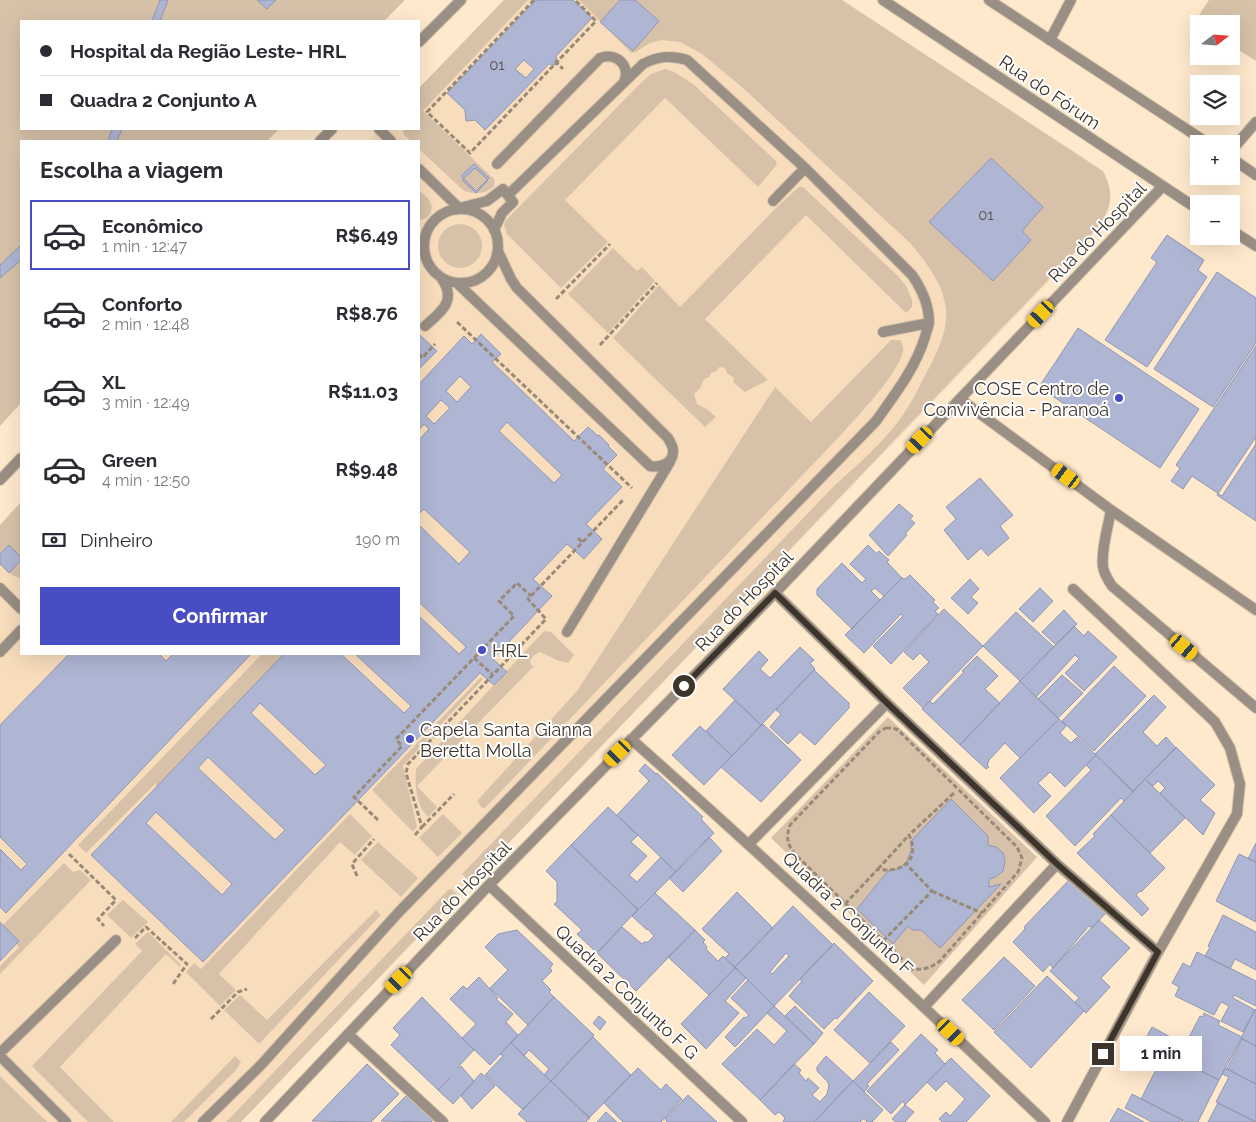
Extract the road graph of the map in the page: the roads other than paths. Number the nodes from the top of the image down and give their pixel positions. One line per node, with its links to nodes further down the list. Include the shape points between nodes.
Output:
1 (461, 0): 6 (street)
2 (884, 0): 20 (street, Rua do Fórum)
3 (989, 0): 5 (street)
4 (1071, 0): 5 (street)
5 (1050, 40): 11 (street)
6 (420, 41)
7 (624, 82): 15 (street, via 624,66 613,57 600,58); 17 (street, via 643,64 659,57 687,60); 21 (street)
8 (1256, 122): 14 (street)
9 (331, 130): 12 (street)
10 (380, 130): 13 (street)
11 (1196, 135)
12 (321, 140)
13 (390, 140)
14 (1240, 141)
15 (498, 164)
16 (1240, 164): 19 (street)
17 (804, 168): 22 (street); 33 (street, via 912,275 926,300)
18 (420, 169): 24 (street)
19 (1256, 175)
20 (1162, 187): 23 (street, Rua do Fórum); 36 (street, Rua do Hospital)
21 (508, 196): 24 (street, via 503,189 487,201); 25 (street, via 513,202 502,212)
22 (773, 201)
23 (1190, 204)
24 (459, 208): 25 (street, via 484,216); 28 (street, via 446,211 428,226)
25 (494, 230): 29 (street)
26 (1240, 236): 27 (street)
27 (1256, 246)
28 (421, 247): 30 (street)
29 (498, 251): 32 (street, via 487,274 476,281); 38 (street, via 517,288 668,438 673,449)
30 (423, 262): 31 (street)
31 (442, 278): 32 (street); 34 (street, via 449,297 443,310)
32 (458, 284): 38 (street, via 650,466 658,468)
33 (929, 322): 35 (street); 61 (street, via 905,381 876,421 398,913 261,1065)
34 (425, 326)
35 (883, 332)
36 (960, 399): 40 (street); 43 (street, Rua do Hospital)
37 (20, 459): 39 (street)
38 (672, 459): 47 (street)
39 (0, 480)
40 (1111, 510): 45 (street); 50 (street, via 1103,567 1112,586)
41 (0, 588): 44 (street)
42 (1073, 589): 56 (street, via 1214,722 1230,748 1240,784 1237,814)
43 (775, 593): 49 (street); 51 (street, Rua do Hospital)
44 (20, 608)
45 (1256, 610)
46 (20, 631): 48 (street)
47 (567, 632)
48 (0, 652)
49 (887, 703): 52 (street); 53 (street)
50 (1256, 708)
51 (631, 739): 52 (street, Quadra 2 Conjunto F); 54 (street, Rua do Hospital)
52 (750, 844): 57 (street, Quadra 2 Conjunto F)
53 (1057, 864): 56 (street); 57 (street)
54 (489, 885): 58 (street, Rua do Hospital); 64 (street, Quadra 2 Conjunto F G)
55 (116, 940): 59 (street)
56 (1158, 952): 66 (street)
57 (925, 1006): 65 (street, Quadra 2 Conjunto F)
58 (348, 1034): 62 (street, Rua do Hospital); 63 (street)
59 (0, 1054): 60 (street)
60 (66, 1122)
61 (203, 1122)
62 (265, 1122)
63 (443, 1122)
64 (742, 1122)
65 (1045, 1122)
66 (1067, 1122)

